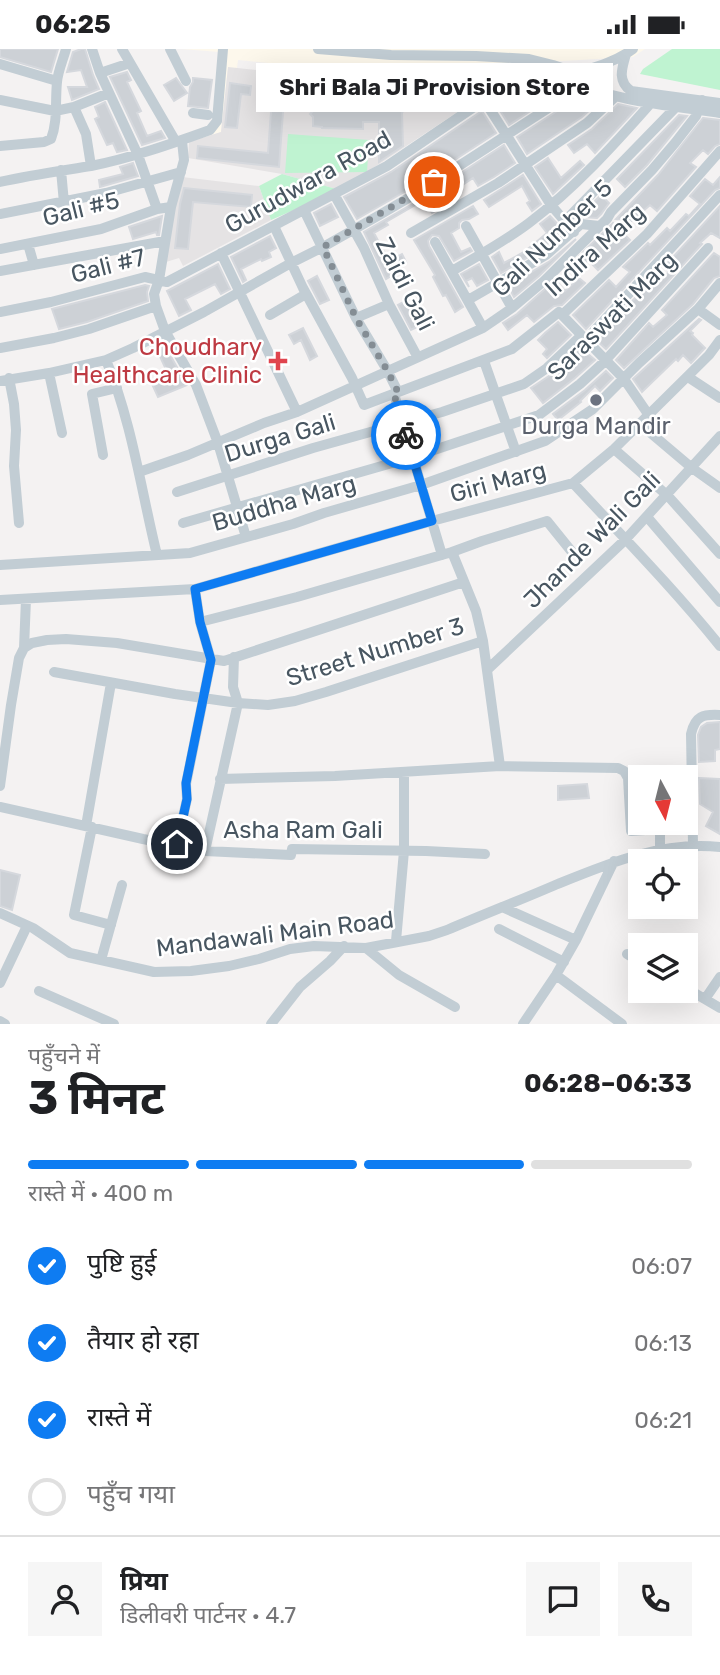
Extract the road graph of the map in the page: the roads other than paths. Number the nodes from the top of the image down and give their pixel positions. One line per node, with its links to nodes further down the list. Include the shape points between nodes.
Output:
1 (66, 49): 15 (street)
2 (92, 49): 13 (street)
3 (122, 49): 11 (street)
4 (170, 49): 16 (street)
5 (223, 49): 33 (street, via 215,125)
6 (318, 49): 7 (street)
7 (391, 52): 9 (street)
8 (630, 52): 14 (street); 19 (street, via 622,70)
9 (476, 53): 10 (street)
10 (529, 59): 14 (street); 22 (street, Gurudwara Road)
11 (130, 63): 13 (street); 33 (street)
12 (0, 64): 15 (street)
13 (100, 73): 18 (street)
14 (577, 73): 17 (street)
15 (57, 81): 28 (street)
16 (187, 81)
17 (584, 85): 20 (street); 32 (street)
18 (109, 93): 27 (street); 36 (street)
19 (630, 94): 20 (street); 23 (street); 25 (street)
20 (615, 97): 37 (street, via 587,123)
21 (0, 100): 28 (street)
22 (484, 100): 32 (street); 43 (street, Gurudwara Road, via 387,166)
23 (651, 103): 26 (street); 46 (street)
24 (720, 103): 25 (street)
25 (700, 104): 26 (street); 30 (street); 54 (street, Gali Number 5, via 675,143)
26 (677, 106): 51 (street)
27 (74, 107): 28 (street); 38 (street, via 86,134)
28 (55, 111): 34 (street, via 51,139)
29 (193, 113): 31 (street)
30 (720, 113)
31 (208, 115)
32 (505, 135): 37 (street); 55 (street)
33 (179, 141): 36 (street); 40 (street, Gali #7, via 184,160)
34 (0, 146)
35 (720, 151): 82 (street, Indira Marg, via 647,234)
36 (138, 155): 38 (street); 41 (street)
37 (525, 164): 46 (street); 57 (street)
38 (91, 166): 39 (street)
39 (61, 170): 42 (street); 45 (street)
40 (181, 172): 41 (street); 47 (street, Gali #7)
41 (148, 181): 45 (street); 48 (street)
42 (0, 182)
43 (334, 194): 49 (street, Gurudwara Road); 55 (street, Zaidi Gali)
44 (720, 195): 87 (street, Durga Gali)
45 (64, 202): 50 (street)
46 (551, 205): 51 (street); 65 (street)
47 (171, 207): 48 (street, Gali #5); 58 (street, Gali #7)
48 (157, 209): 60 (street, Gali #5, via 101,229)
49 (304, 210): 52 (street, Gurudwara Road); 61 (street)
50 (0, 214)
51 (565, 221): 56 (street)
52 (274, 226): 64 (street, Gurudwara Road); 66 (street)
53 (466, 226): 65 (street)
54 (599, 226): 56 (street, via 581,224); 78 (street, Gali Number 5)
55 (354, 229): 61 (street); 76 (street, Zaidi Gali)
56 (574, 232): 71 (street)
57 (411, 233)
58 (165, 241): 67 (street); 70 (street, Gali #7)
59 (435, 242): 69 (street)
60 (28, 244): 63 (street, Gali #5); 67 (street)
61 (323, 247): 66 (street); 83 (street)
62 (708, 248): 93 (street, Saraswati Marg)
63 (0, 249)
64 (221, 253): 70 (street, Gurudwara Road); 73 (street, Durga Gali)
65 (481, 254): 69 (street); 71 (street)
66 (290, 263): 73 (street); 74 (street)
67 (34, 265): 68 (street)
68 (0, 271)
69 (452, 271): 75 (street)
70 (163, 281): 77 (street, via 154,294); 80 (street, Gali #7, via 145,277)
71 (498, 283): 75 (street); 78 (street)
72 (720, 283): 79 (street, Buddha Marg)
73 (240, 292): 86 (street); 104 (street, Durga Gali)
74 (306, 294): 81 (street); 99 (street)
75 (468, 300): 85 (street)
76 (389, 304): 83 (street); 90 (street, Zaidi Gali)
77 (156, 306): 86 (street); 89 (street, via 66,335)
78 (512, 308): 85 (street, Gali Number 5)
79 (698, 309): 84 (street); 98 (street, Buddha Marg)
80 (0, 312)
81 (270, 314)
82 (562, 315): 87 (street); 92 (street, Indira Marg, via 559,312 512,349)
83 (356, 318): 94 (street)
84 (720, 325)
85 (483, 328): 90 (street, Gali Number 5)
86 (165, 331): 91 (street); 111 (street, via 196,385)
87 (583, 339): 93 (street); 102 (street, Durga Gali, via 524,384)
88 (720, 340): 96 (street, Giri Marg)
89 (0, 348)
90 (417, 356): 94 (street, Gali Number 5)
91 (106, 360): 95 (street); 100 (street)
92 (484, 361): 101 (street, Indira Marg); 102 (street)
93 (604, 361): 98 (street); 108 (street, Saraswati Marg, via 539,415)
94 (387, 370): 99 (street, Gali Number 5); 101 (street)
95 (49, 373): 97 (street); 109 (street)
96 (688, 377): 103 (street); 105 (street, Giri Marg)
97 (4, 379): 127 (street, via 14,404)
98 (624, 379): 105 (street); 113 (street, Buddha Marg, via 593,409 545,441)
99 (356, 386): 101 (street, Indira Marg, via 364,405); 104 (street, Gali Number 5)
100 (117, 388): 114 (street, via 92,394); 117 (street)
101 (396, 393): 106 (street)
102 (495, 394): 106 (street, Durga Gali); 108 (street)
103 (720, 398)
104 (297, 412): 111 (street, Gali Number 5)
105 (648, 414): 107 (street, Giri Marg)
106 (402, 423): 115 (street); 118 (street, Durga Gali)
107 (640, 423): 112 (street, Giri Marg); 116 (street)
108 (506, 426): 113 (street); 115 (street, Saraswati Marg)
109 (62, 433)
110 (719, 438): 116 (street, Jhande Wali Gali)
111 (218, 443): 117 (street, Gali Number 5); 118 (street)
112 (614, 449): 119 (street, Giri Marg); 123 (street)
113 (516, 452): 120 (street, Buddha Marg)
114 (103, 455)
115 (413, 457): 120 (street); 124 (street, Saraswati Marg)
116 (692, 468): 121 (street); 123 (street, Jhande Wali Gali)
117 (139, 472): 134 (street)
118 (229, 476): 122 (street, Durga Gali); 124 (street)
119 (573, 483): 126 (street, Giri Marg); 130 (street)
120 (421, 485): 126 (street); 129 (street, Buddha Marg)
121 (720, 488)
122 (177, 492)
123 (668, 495): 125 (street, Jhande Wali Gali); 133 (street)
124 (238, 507): 128 (street, Saraswati Marg); 129 (street)
125 (648, 518): 130 (street, Jhande Wali Gali); 140 (street)
126 (432, 521): 132 (street); 137 (street, Giri Marg)
127 (19, 523)
128 (183, 523)
129 (246, 537): 134 (street, Buddha Marg, via 190,553)
130 (625, 540): 143 (street); 147 (street, Jhande Wali Gali)
131 (572, 552): 132 (street, via 547,521)
132 (447, 553): 136 (street); 141 (street)
133 (720, 554)
134 (157, 555): 135 (street, Buddha Marg)
135 (0, 565)
136 (464, 582): 142 (street); 145 (street)
137 (195, 589): 138 (street, Giri Marg); 141 (street)
138 (26, 599): 139 (street, Giri Marg); 144 (street)
139 (0, 600)
140 (720, 602)
141 (200, 622): 146 (street)
142 (483, 641): 147 (street); 151 (street, Street Number 3, via 295,701)
143 (720, 646)
144 (24, 648): 146 (street, via 66,639); 156 (street)
145 (234, 657): 146 (street); 151 (street, via 233,687)
146 (211, 660): 150 (street)
147 (488, 669): 153 (street)
148 (54, 672): 149 (street, Street Number 3)
149 (111, 683): 150 (street, Street Number 3); 158 (street)
150 (203, 698): 151 (street, Street Number 3); 159 (street)
151 (238, 703): 155 (street)
152 (720, 715): 160 (street, via 699,718 691,734)
153 (500, 765): 154 (street); 162 (street, via 624,771 631,831 660,829)
154 (404, 773): 155 (street); 165 (street)
155 (220, 779): 164 (street)
156 (0, 786)
157 (0, 807): 158 (street, Asha Ram Gali)
158 (89, 827): 159 (street, Asha Ram Gali); 172 (street, via 74,915)
159 (177, 844): 164 (street, Asha Ram Gali)
160 (693, 845): 161 (street, Mandawali Main Road); 163 (street, Mandawali Main Road)
161 (720, 847)
162 (660, 849)
163 (667, 849)
164 (205, 851): 165 (street, Asha Ram Gali, via 291,855 292,849)
165 (404, 851): 166 (street, Asha Ram Gali); 176 (street)
166 (485, 854)
167 (628, 858): 168 (street, Mandawali Main Road)
168 (614, 861): 170 (street, Mandawali Main Road); 175 (street)
169 (122, 885): 172 (street)
170 (502, 907): 175 (street); 176 (street, Mandawali Main Road, via 429,936)
171 (0, 913): 173 (street, Mandawali Main Road)
172 (111, 925): 179 (street)
173 (27, 926): 179 (street, Mandawali Main Road, via 70,953); 183 (street)
174 (499, 929): 180 (street)
175 (576, 940): 180 (street)
176 (396, 941): 178 (street, Mandawali Main Road)
177 (344, 946): 178 (street, Mandawali Main Road); 179 (street, Mandawali Main Road, via 290,949 191,971 154,972); 192 (street, via 300,987)
178 (366, 948): 187 (street, via 399,975)
179 (101, 960)
180 (564, 962): 181 (street)
181 (556, 975): 193 (street); 194 (street)
182 (720, 977): 186 (street)
183 (0, 983)
184 (39, 991): 191 (street)
185 (698, 995): 186 (street)
186 (705, 999): 188 (street)
187 (455, 1007)
188 (720, 1008)
189 (0, 1021): 190 (street)
190 (5, 1024)
191 (114, 1024)
192 (271, 1024)
193 (523, 1024)
194 (622, 1024)

